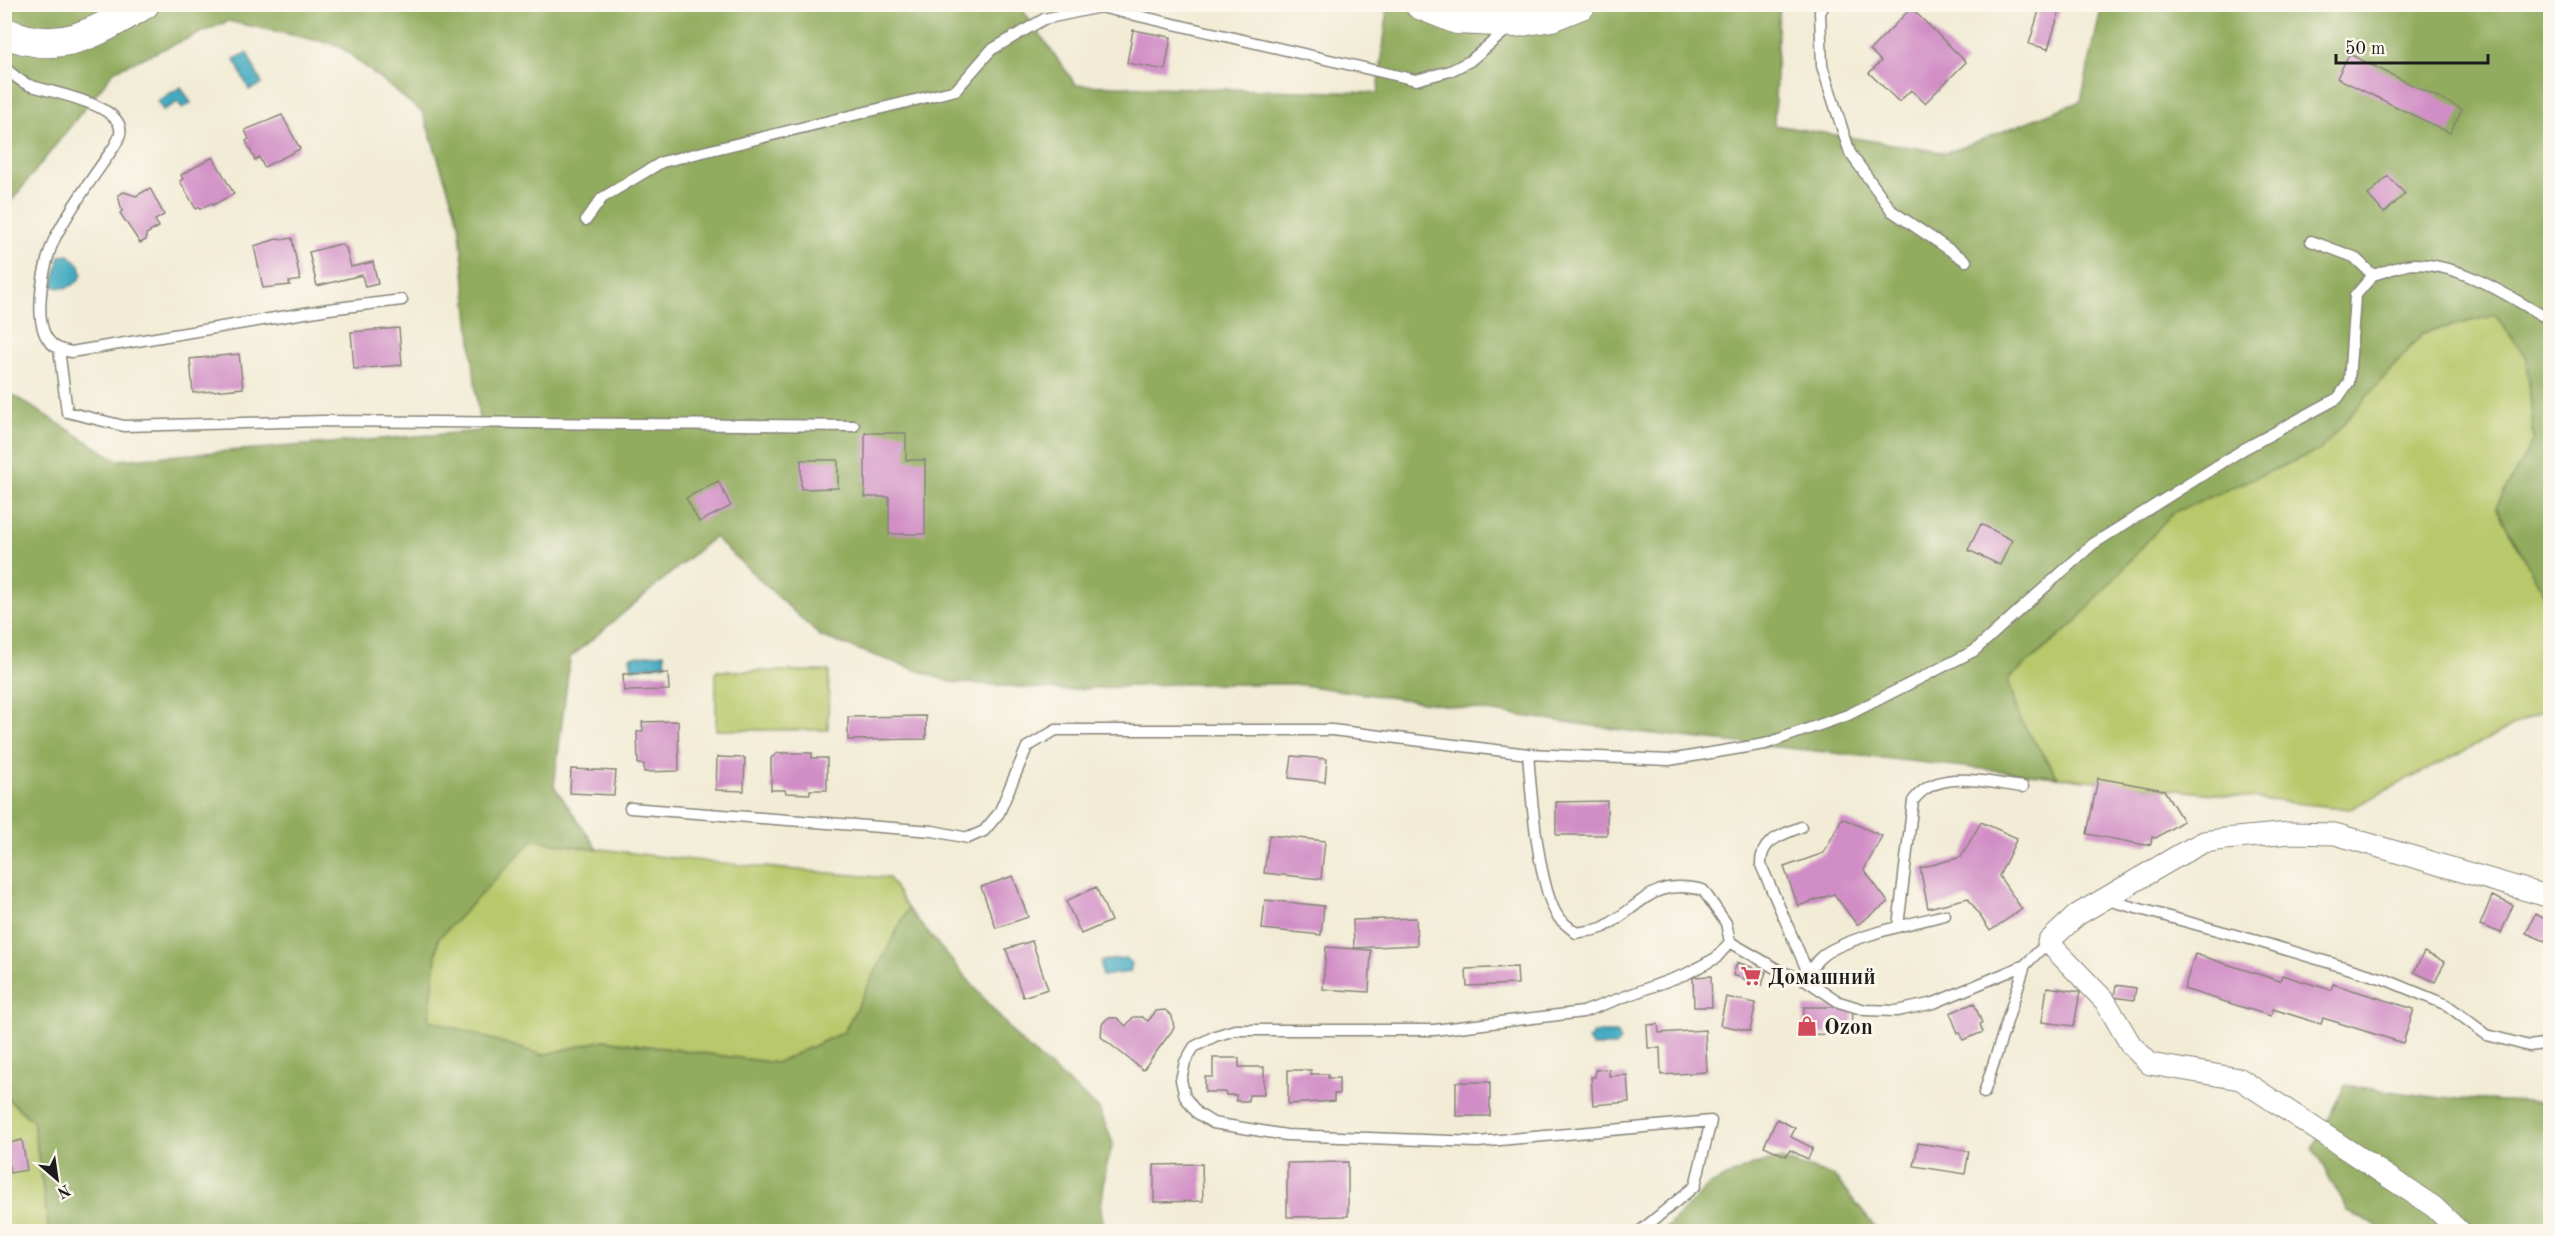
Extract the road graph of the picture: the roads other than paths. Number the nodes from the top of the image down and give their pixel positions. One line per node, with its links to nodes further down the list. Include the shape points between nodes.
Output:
1 (144, 4): 6 (street, via 97,32 51,44)
2 (1420, 4): 5 (street, via 1457,19)
3 (1581, 4): 5 (street, via 1551,16)
4 (1825, 4): 10 (lane, via 1820,12 1822,66 1850,153 1892,211)
5 (1516, 22): 8 (lane, via 1470,61 1416,80 1100,7 1044,19 1017,34 991,50 956,90 662,162 602,198)
6 (4, 32)
7 (4, 66): 14 (lane, via 25,84 112,114 120,128 114,147 55,237 43,278 45,333)
8 (586, 220)
9 (2311, 241): 11 (lane, via 2354,257)
10 (1966, 261)
11 (2373, 275): 13 (lane, via 2412,264 2449,269); 16 (lane, via 2355,296 2349,382 2338,398 2244,449 2093,544 1974,651 1848,716 1766,744 1669,760)
12 (402, 300): 14 (lane, via 71,352)
13 (2550, 318)
14 (59, 349): 15 (lane, via 67,412 124,426 371,421)
15 (854, 426)
16 (1527, 754): 18 (lane, via 1332,730 1056,730 1027,747 999,813 984,831 968,838 933,831); 24 (lane, via 1537,844 1559,918 1576,933 1602,929 1658,890 1682,885 1703,890 1726,923)
17 (2023, 787): 23 (lane, via 1956,779 1919,792 1913,801)
18 (630, 808)
19 (1801, 827): 27 (lane, via 1769,842 1761,865)
20 (2550, 897): 21 (street, via 2335,834 2290,833 2204,843)
21 (2106, 900): 25 (street, via 2077,915); 28 (lane, via 2384,979 2447,1005 2487,1035 2529,1046)
22 (1945, 915): 23 (lane)
23 (1898, 926): 27 (lane, via 1829,951 1812,967)
24 (1730, 942): 27 (lane, via 1782,972); 30 (lane, via 1716,958 1686,974 1583,1012 1434,1030 1235,1030 1194,1047 1185,1062 1181,1080 1185,1097 1197,1113 1213,1124 1286,1135 1478,1142 1711,1121 1695,1186)
25 (2048, 942): 26 (lane); 31 (street, via 2105,1001 2131,1045 2150,1064 2240,1079 2434,1207)
26 (2025, 965): 27 (lane, via 1934,1003 1896,1011 1865,1010 1839,1002); 29 (lane)
27 (1807, 978)
28 (2550, 1043)
29 (1984, 1093)
30 (1639, 1232)
31 (2460, 1232)

